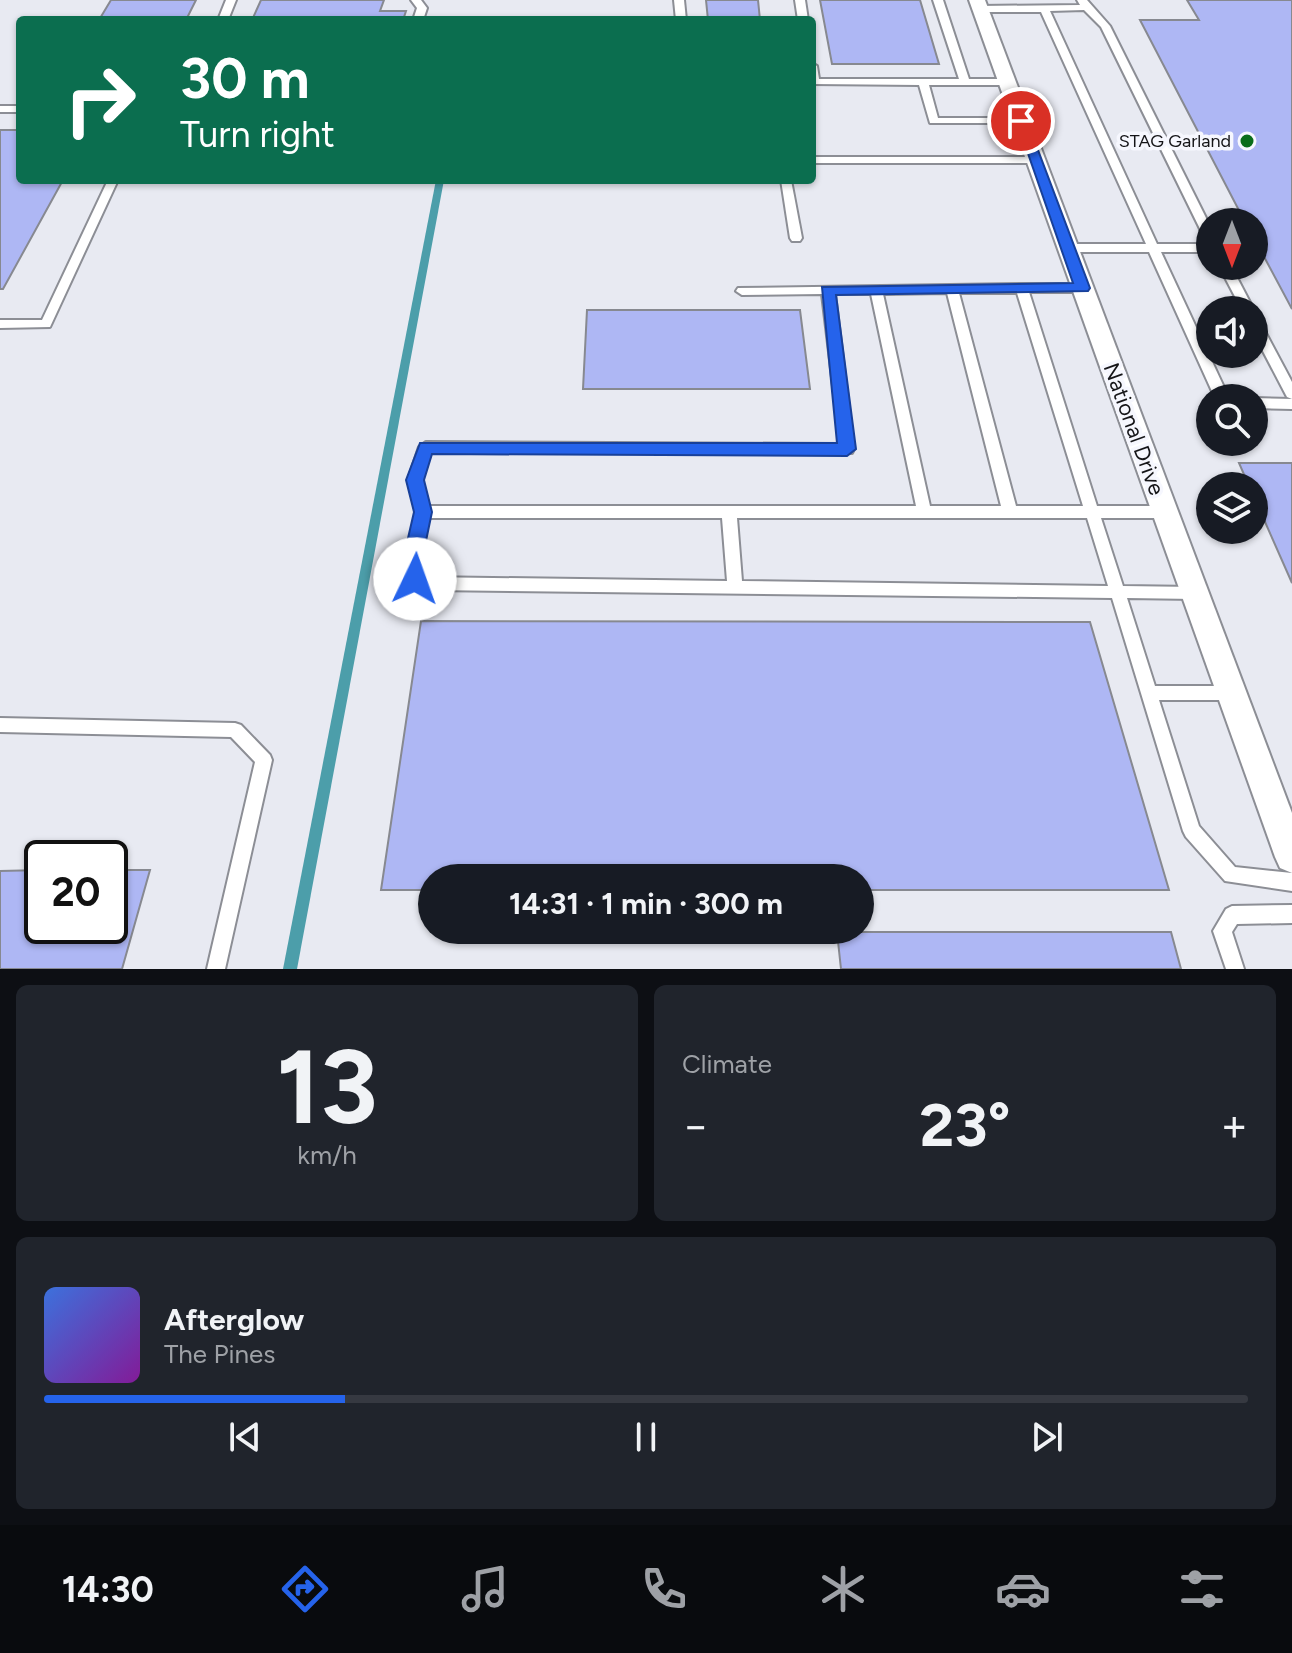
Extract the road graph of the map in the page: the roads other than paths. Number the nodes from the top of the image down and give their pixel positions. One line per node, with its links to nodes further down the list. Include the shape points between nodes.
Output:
1 (938, 0): 7 (lane)
2 (979, 4): 4 (lane); 8 (street, National Drive)
3 (1084, 4): 4 (lane); 14 (lane, via 1105,26)
4 (1044, 9): 17 (lane)
5 (816, 82): 6 (lane)
6 (923, 82): 7 (lane); 9 (lane, via 934,121)
7 (965, 82): 8 (lane)
8 (1006, 82): 9 (street, National Drive)
9 (1021, 121): 11 (street, National Drive)
10 (816, 160): 11 (lane)
11 (1035, 160): 16 (street, National Drive)
12 (111, 184): 25 (lane, via 46,324)
13 (787, 184): 15 (lane)
14 (1196, 209)
15 (796, 238)
16 (1068, 248): 17 (lane); 20 (street, National Drive)
17 (1154, 248): 18 (lane); 27 (lane)
18 (1196, 248)
19 (1022, 288): 20 (lane); 21 (lane); 35 (lane)
20 (1082, 288): 36 (street, National Drive)
21 (952, 289): 23 (lane); 34 (lane)
22 (828, 290): 23 (lane); 24 (lane); 31 (lane, via 847,449 426,447 415,480)
23 (876, 290): 33 (lane)
24 (742, 291)
25 (0, 324)
26 (1268, 349): 28 (lane)
27 (1216, 384)
28 (1292, 394)
29 (1268, 403): 30 (lane)
30 (1292, 404)
31 (423, 512): 32 (lane); 37 (lane, via 412,570 422,583)
32 (729, 512): 33 (lane); 37 (lane)
33 (924, 512): 34 (lane)
34 (1010, 512): 35 (lane)
35 (1092, 512): 36 (lane); 38 (lane)
36 (1165, 512): 39 (street, National Drive)
37 (735, 586): 38 (lane)
38 (1115, 592): 39 (lane); 40 (lane)
39 (1195, 593): 41 (street, National Drive)
40 (1148, 693): 41 (lane); 44 (lane, via 1192,831 1231,875)
41 (1232, 693): 43 (street, National Drive)
42 (0, 725): 46 (lane, via 235,730 264,760)
43 (1289, 842)
44 (1292, 882)
45 (1292, 914): 47 (lane, via 1232,915 1222,931)
46 (216, 969)
47 (1235, 969)

